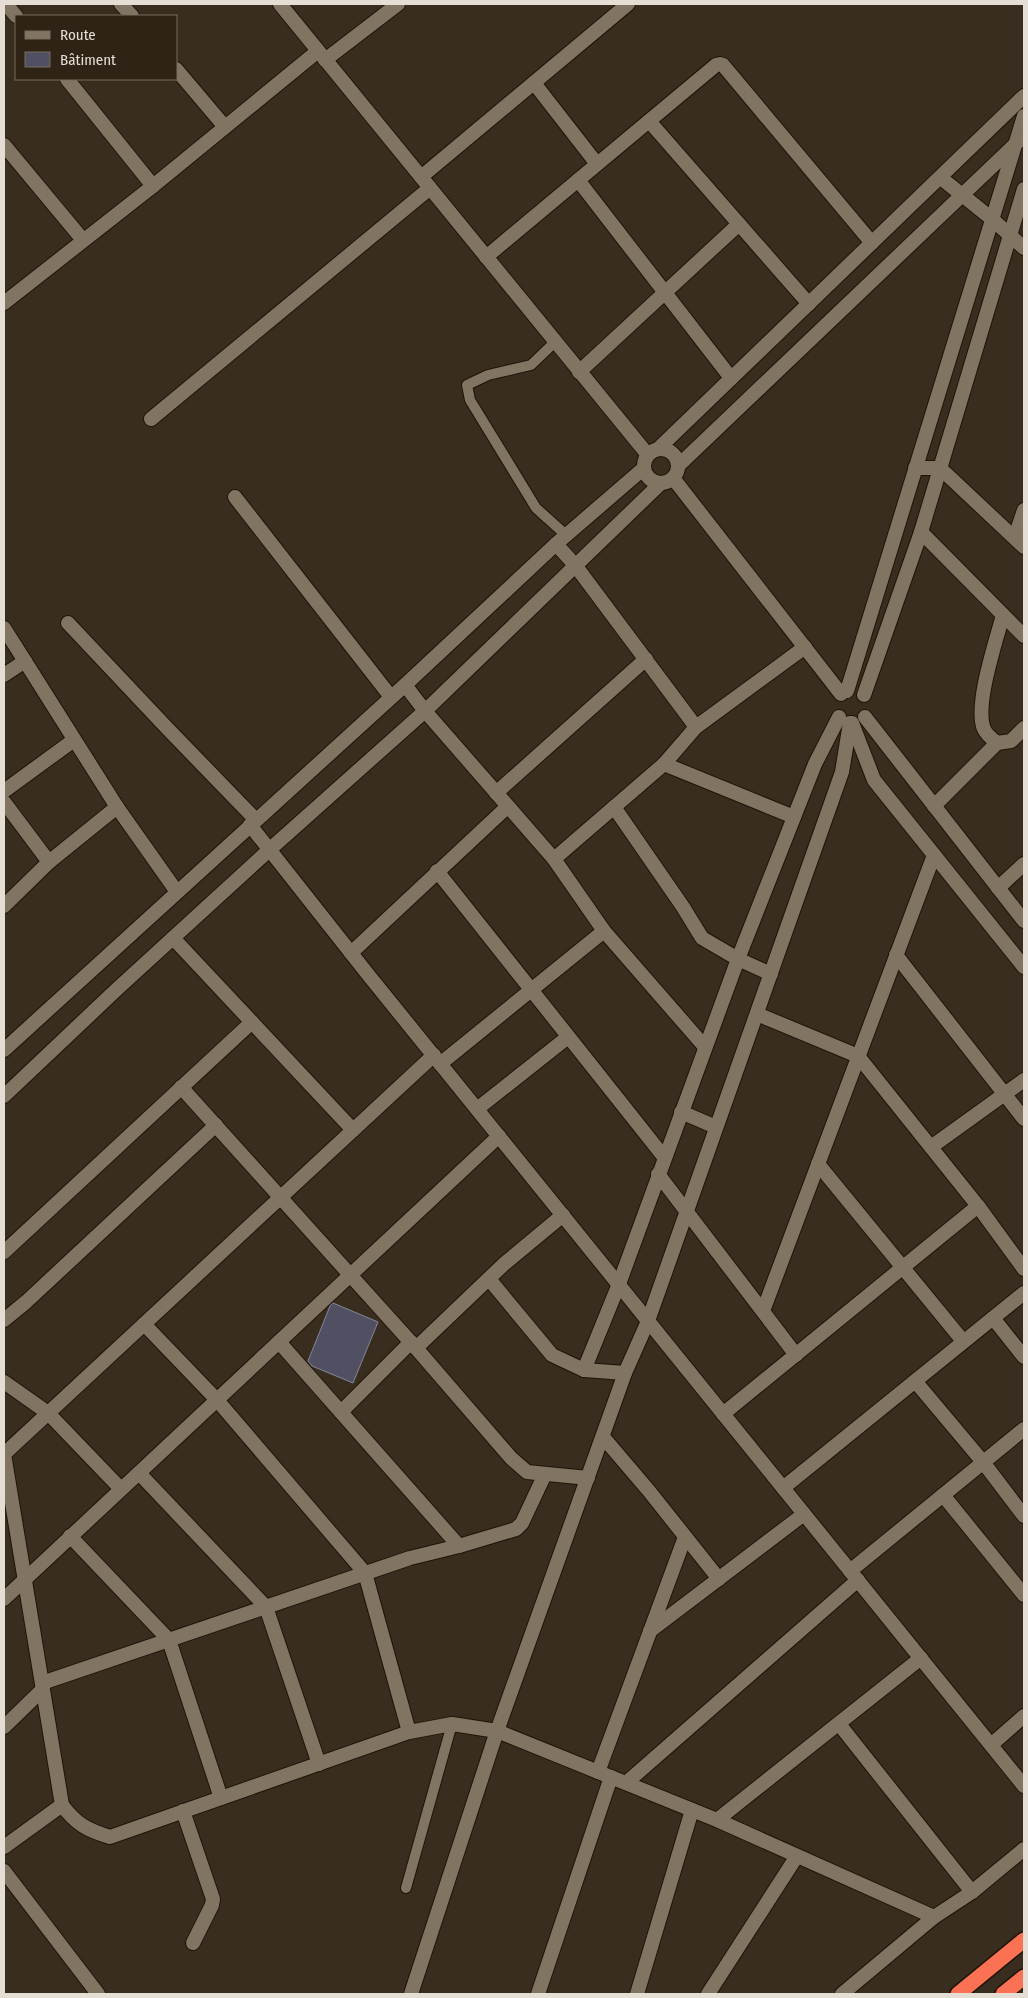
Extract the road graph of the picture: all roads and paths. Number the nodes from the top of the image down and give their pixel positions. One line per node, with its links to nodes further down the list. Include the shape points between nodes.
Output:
1 (6, 4): 6 (street)
2 (121, 4): 7 (street)
3 (280, 4): 8 (street)
4 (398, 4): 8 (street)
5 (628, 4): 11 (street)
6 (15, 15)
7 (131, 15)
8 (322, 55): 15 (street); 22 (street)
9 (178, 72): 15 (street)
10 (68, 80): 23 (street)
11 (534, 83): 19 (street); 22 (street)
12 (1024, 96): 20 (street)
13 (1024, 116): 18 (street)
14 (649, 121): 19 (street); 27 (street); 30 (street, via 716,65 723,65)
15 (224, 127): 23 (street)
16 (1024, 136): 18 (street)
17 (4, 145): 29 (street)
18 (1014, 146): 25 (street); 26 (street)
19 (597, 164): 21 (street)
20 (941, 178): 25 (street); 30 (street)
21 (578, 180): 32 (street); 33 (street)
22 (426, 183): 32 (street); 39 (street)
23 (153, 186): 29 (street)
24 (1024, 189): 28 (street)
25 (961, 196): 26 (street); 43 (street)
26 (992, 218): 28 (street); 41 (street)
27 (739, 224): 33 (street); 35 (street)
28 (1010, 235): 31 (street); 42 (street)
29 (83, 240): 34 (street)
30 (872, 243): 35 (street)
31 (1024, 248)
32 (486, 257): 36 (street)
33 (665, 292): 37 (street); 38 (street)
34 (4, 303)
35 (809, 304): 38 (street)
36 (555, 342): 37 (street); 47 (lane, via 532,365 488,375 467,385 470,400 536,508)
37 (580, 372): 40 (street)
38 (731, 378): 40 (street)
39 (151, 419)
40 (650, 457): 43 (street, via 647,476 653,481); 43 (street, via 668,450 676,456); 47 (street)
41 (915, 468): 42 (street); 59 (street)
42 (940, 468): 46 (street); 48 (street)
43 (671, 476): 49 (street); 54 (street)
44 (235, 497): 61 (street)
45 (1024, 510): 48 (street)
46 (921, 532): 50 (street); 60 (street)
47 (561, 539): 49 (street); 58 (street)
48 (1019, 542)
49 (575, 565): 55 (street); 62 (street)
50 (1003, 615): 53 (street); 67 (street, via 981,698 984,730)
51 (68, 623): 77 (street)
52 (4, 628): 56 (street)
53 (1024, 636)
54 (805, 647): 59 (street); 64 (street)
55 (646, 659): 64 (street); 70 (street)
56 (24, 661): 57 (street); 66 (street)
57 (4, 675)
58 (405, 685): 61 (street); 62 (street)
59 (844, 693): 60 (street, via 853,690); 63 (street, via 836,705)
60 (864, 695): 63 (street, via 868,710)
61 (392, 697): 77 (street)
62 (425, 711): 70 (street); 78 (street)
63 (851, 720): 72 (street); 76 (street, via 815,764); 79 (street, via 874,780); 94 (street, via 842,772)
64 (696, 727): 68 (street)
65 (1024, 728): 67 (street, via 1011,741)
66 (74, 740): 69 (street); 73 (street)
67 (997, 743): 72 (street)
68 (664, 764): 75 (street); 76 (street)
69 (4, 791)
70 (496, 793): 74 (street)
71 (4, 802): 81 (street)
72 (934, 806): 84 (street)
73 (117, 807): 81 (street); 85 (street)
74 (507, 807): 80 (street); 83 (street)
75 (614, 807): 80 (street); 92 (street, via 702,938)
76 (794, 817): 92 (street)
77 (253, 822): 78 (street); 85 (street)
78 (268, 851): 89 (street); 90 (street)
79 (934, 856): 91 (street); 93 (street)
80 (554, 859): 88 (street)
81 (48, 862): 86 (street)
82 (1024, 864): 84 (street)
83 (437, 871): 90 (street); 95 (street)
84 (998, 888): 87 (street)
85 (177, 892): 100 (street)
86 (4, 906)
87 (1024, 921)
88 (604, 932): 95 (street); 99 (street)
89 (173, 938): 97 (street); 106 (street)
90 (351, 953): 102 (street)
91 (896, 955): 101 (street); 105 (street)
92 (738, 959): 94 (street); 99 (street)
93 (1024, 967)
94 (771, 974): 96 (street)
95 (531, 991): 98 (street); 102 (street)
96 (757, 1014): 101 (street); 111 (street)
97 (252, 1022): 104 (street); 112 (street)
98 (568, 1037): 107 (street); 115 (street)
99 (705, 1047): 108 (street)
100 (4, 1050)
101 (858, 1056): 114 (street); 116 (street)
102 (437, 1060): 107 (street); 112 (street)
103 (1024, 1080): 105 (street)
104 (181, 1088): 110 (street); 122 (street)
105 (1005, 1094): 109 (street); 114 (street)
106 (4, 1096)
107 (477, 1109): 113 (street)
108 (681, 1112): 111 (street); 115 (street)
109 (1024, 1119)
110 (216, 1125): 118 (street); 131 (street)
111 (716, 1127): 120 (street)
112 (353, 1130): 118 (street)
113 (499, 1136): 121 (street); 125 (street)
114 (931, 1147): 119 (street)
115 (664, 1157): 117 (street)
116 (818, 1164): 123 (street); 129 (street)
117 (658, 1174): 120 (street); 127 (street)
118 (280, 1197): 125 (street); 133 (street)
119 (978, 1206): 123 (street); 124 (street)
120 (686, 1210): 129 (street); 132 (street)
121 (563, 1216): 126 (street); 127 (street)
122 (4, 1252)
123 (903, 1268): 134 (street); 137 (street)
124 (1024, 1269)
125 (350, 1275): 135 (street); 136 (street)
126 (488, 1279): 136 (street); 139 (street, via 552,1356)
127 (619, 1284): 132 (street); 139 (street)
128 (1024, 1293): 130 (street)
129 (763, 1311): 137 (street)
130 (993, 1318): 134 (street); 138 (street)
131 (4, 1320)
132 (648, 1321): 140 (street); 146 (street)
133 (144, 1324): 143 (street); 145 (street)
134 (963, 1341): 141 (street)
135 (279, 1342): 143 (street); 144 (street)
136 (413, 1345): 144 (street); 152 (street, via 511,1458 527,1472)
137 (796, 1355): 146 (street)
138 (1024, 1357)
139 (584, 1370): 140 (street)
140 (625, 1373): 148 (street)
141 (915, 1381): 150 (street); 154 (street)
142 (4, 1382): 145 (street)
143 (217, 1400): 151 (street); 162 (street)
144 (340, 1412): 161 (street)
145 (48, 1413): 149 (street); 155 (street)
146 (723, 1414): 154 (street)
147 (1024, 1429): 150 (street)
148 (603, 1437): 153 (street); 160 (street)
149 (4, 1454): 164 (street)
150 (983, 1462): 156 (street); 158 (street)
151 (139, 1473): 155 (street); 168 (street)
152 (545, 1474): 153 (street); 161 (street, via 522,1523 516,1529)
153 (588, 1478): 177 (street)
154 (783, 1488): 157 (street)
155 (121, 1489): 159 (street)
156 (943, 1495): 163 (street); 166 (street)
157 (804, 1514): 163 (street); 165 (street)
158 (1024, 1516)
159 (70, 1536): 164 (street); 170 (street)
160 (684, 1537): 165 (street); 169 (street)
161 (459, 1546): 162 (street)
162 (365, 1573): 168 (street); 178 (street)
163 (854, 1576): 171 (street); 182 (street)
164 (25, 1579): 167 (street); 172 (street)
165 (719, 1579): 169 (street)
166 (1024, 1595)
167 (4, 1599)
168 (266, 1606): 170 (street); 180 (street)
169 (650, 1631): 181 (street)
170 (169, 1640): 172 (street); 184 (street)
171 (921, 1658): 175 (street); 179 (street)
172 (42, 1686): 176 (street); 185 (street)
173 (1024, 1716): 179 (street)
174 (452, 1724): 177 (street); 178 (street); 193 (lane)
175 (839, 1724): 188 (street); 194 (street)
176 (4, 1727)
177 (497, 1730): 181 (street); 200 (street)
178 (409, 1732): 180 (street)
179 (991, 1745): 183 (street)
180 (318, 1764): 184 (street)
181 (604, 1774): 182 (street); 201 (street)
182 (626, 1783): 186 (street)
183 (1024, 1786)
184 (221, 1798): 187 (street)
185 (62, 1805): 187 (street, via 74,1820 110,1837); 189 (street)
186 (692, 1810): 188 (street); 202 (street)
187 (183, 1811): 197 (street, via 213,1899)
188 (717, 1820): 191 (street)
189 (4, 1846)
190 (1024, 1849): 194 (street)
191 (797, 1856): 195 (street); 203 (street)
192 (4, 1871): 199 (street)
193 (406, 1888)
194 (972, 1892): 195 (street)
195 (934, 1917): 204 (street)
196 (1024, 1940): 205 (highway)
197 (193, 1943)
198 (1024, 1977): 206 (highway)
199 (98, 1994)
200 (411, 1994)
201 (538, 1994)
202 (637, 1994)
203 (708, 1994)
204 (842, 1994)
205 (958, 1994)
206 (1003, 1994)

